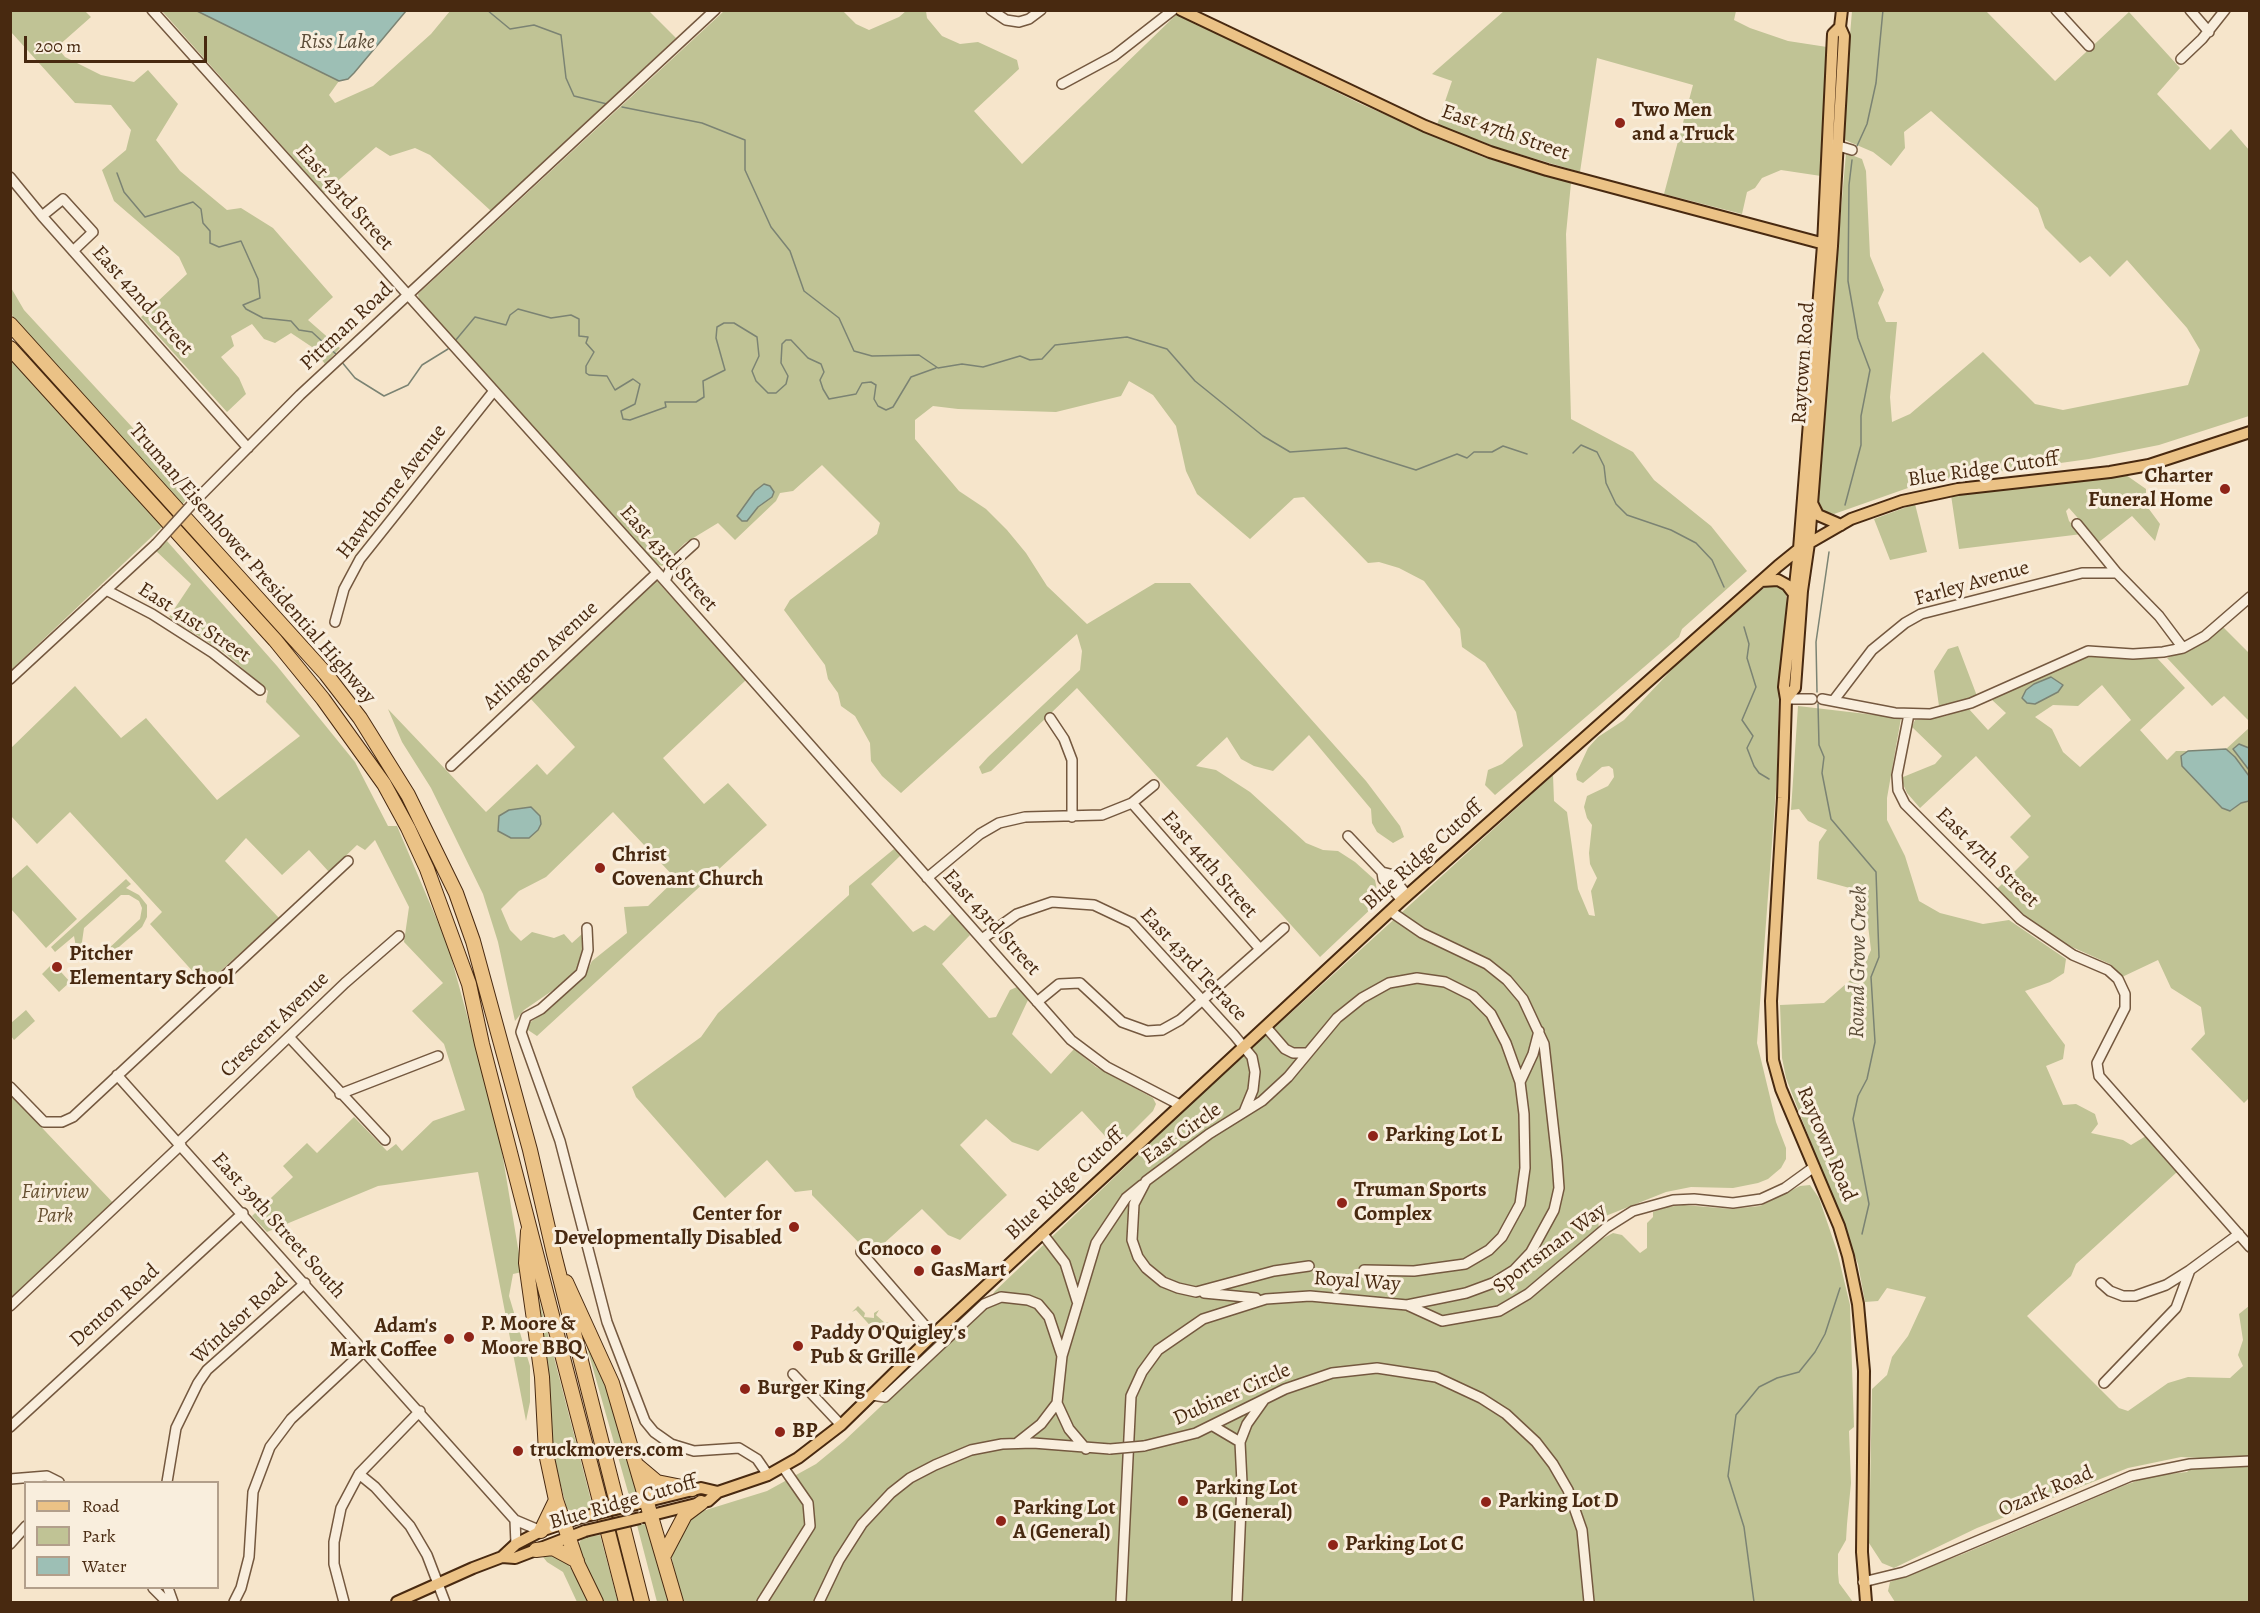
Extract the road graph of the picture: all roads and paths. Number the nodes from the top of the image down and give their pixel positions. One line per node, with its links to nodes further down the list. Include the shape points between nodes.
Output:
1 (152, 10): 21 (street, East 43rd Street)
2 (716, 10): 21 (street, Pittman Road)
3 (1041, 10): 10 (street, via 1019,22 1006,21)
4 (1173, 10): 14 (street, via 1114,56)
5 (1181, 10): 19 (main road, East 47th Street, via 1425,126 1490,152)
6 (1842, 10): 15 (main road, Raytown Road, via 1839,27 1833,34)
7 (2056, 10): 12 (street)
8 (2190, 10): 11 (street)
9 (2225, 10): 11 (street)
10 (992, 11)
11 (2209, 32): 13 (street)
12 (2089, 46)
13 (2181, 59)
14 (1062, 84)
15 (1833, 144): 16 (street); 19 (main road, Raytown Road)
16 (1852, 150)
17 (10, 177): 18 (street, East 42nd Street)
18 (42, 216): 20 (street, East 42nd Street); 20 (street, via 63,199 93,232)
19 (1828, 245): 27 (main road, Raytown Road); 32 (main road, Raytown Road)
20 (73, 251): 26 (street, East 42nd Street)
21 (407, 296): 24 (street, East 43rd Street); 26 (street, Pittman Road)
22 (10, 324): 88 (highway, Truman/Eisenhower Presidential Highway, via 326,674 360,718 408,795 456,893 473,942 530,1150)
23 (10, 348): 83 (highway, Truman/Eisenhower Presidential Highway, via 275,640 384,784 427,869 453,935)
24 (493, 392): 33 (street, East 43rd Street); 40 (street, Hawthorne Avenue, via 360,560 344,589)
25 (2250, 432): 29 (main road, Blue Ridge Cutoff, via 2149,465 1934,493 1872,510)
26 (248, 448): 37 (street, Pittman Road, bridge)
27 (1812, 503): 29 (main road, via 1818,515); 30 (main road, Raytown Road)
28 (2077, 524): 34 (street)
29 (1841, 525): 30 (main road, Blue Ridge Cutoff)
30 (1809, 543): 32 (main road, Blue Ridge Cutoff); 44 (main road, Raytown Road, via 1795,688)
31 (694, 544): 35 (street, via 673,563)
32 (1799, 549): 36 (main road, Blue Ridge Cutoff); 38 (main road, Raytown Road)
33 (657, 573): 35 (street, East 43rd Street); 50 (street, Arlington Avenue)
34 (2118, 573): 41 (street); 47 (street, Farley Avenue, via 2082,573 1921,614 1872,650)
35 (664, 581): 56 (street, East 43rd Street)
36 (1760, 581): 38 (main road, via 1779,580); 57 (main road, Blue Ridge Cutoff)
37 (106, 590): 42 (street, Pittman Road); 43 (street, East 41st Street, via 213,653)
38 (1794, 594): 44 (main road, Raytown Road)
39 (2250, 597): 41 (street, via 2205,636)
40 (335, 622)
41 (2183, 648): 48 (street, via 2142,653 2088,651 1971,703 1930,714)
42 (10, 679)
43 (260, 690)
44 (1786, 699): 45 (street); 80 (main road, Raytown Road, via 1771,1001 1773,1060)
45 (1812, 699)
46 (1822, 699): 47 (street)
47 (1834, 700): 48 (street)
48 (1909, 714): 85 (street, East 47th Street, via 1897,775 1905,804 2020,919 2073,955 2108,970 2118,980 2125,994 2125,1008 2097,1063 2099,1076)
49 (1050, 718): 53 (street, via 1072,760)
50 (451, 766)
51 (1154, 785): 52 (street)
52 (1132, 803): 53 (street, via 1102,815); 63 (street, East 44th Street)
53 (1072, 817): 56 (street, via 1025,817 999,824 980,834)
54 (1348, 836): 57 (street)
55 (348, 861): 72 (street)
56 (927, 878): 62 (street, East 43rd Street)
57 (1404, 898): 58 (main road, Blue Ridge Cutoff)
58 (1390, 911): 66 (main road, Blue Ridge Cutoff); 67 (street, Royal Way, via 1422,933 1487,964 1507,980)
59 (587, 928): 118 (street, via 588,950 581,973 541,1009 526,1017 521,1032 560,1141 607,1322 645,1421 662,1439 684,1449 745,1450)
60 (1284, 928): 63 (street)
61 (399, 936): 68 (street, Crescent Avenue)
62 (982, 939): 64 (street, East 43rd Terrace, via 1017,914 1039,905 1065,901 1094,905 1132,923); 65 (street, East 43rd Street)
63 (1260, 949): 64 (street)
64 (1204, 1000): 65 (street, via 1174,1025 1147,1031 1122,1022 1080,983 1059,984); 69 (street, East 43rd Terrace)
65 (1037, 1002): 76 (street, East 43rd Street, via 1089,1056)
66 (1266, 1026): 69 (main road, Blue Ridge Cutoff); 70 (street, via 1285,1049)
67 (1539, 1031): 73 (street); 97 (street, Royal Way, via 1549,1080 1558,1188 1545,1232 1514,1270 1493,1283)
68 (290, 1038): 75 (street); 79 (street, Crescent Avenue)
69 (1243, 1046): 76 (main road, Blue Ridge Cutoff); 77 (street, East Circle, via 1254,1061 1255,1072)
70 (1307, 1053): 73 (street, East Circle, via 1362,998 1389,983 1417,978 1445,982 1473,996 1485,1008 1506,1044); 77 (street, East Circle, via 1288,1077)
71 (438, 1056): 75 (street)
72 (117, 1075): 74 (street, via 73,1117 62,1122 39,1119); 79 (street, East 39th Street South)
73 (1520, 1082): 90 (street, East Circle, via 1524,1180 1517,1212 1502,1237 1481,1256 1455,1267)
74 (10, 1087)
75 (340, 1094): 78 (street)
76 (1180, 1105): 84 (main road, Blue Ridge Cutoff)
77 (1243, 1113): 81 (street, East Circle)
78 (385, 1140)
79 (180, 1144): 82 (street, East 39th Street South); 98 (street, Crescent Avenue)
80 (1814, 1167): 97 (street, Sportsman Way, via 1761,1199 1733,1203 1694,1198 1633,1211 1606,1228 1528,1294 1499,1311 1442,1321); 140 (main road, Raytown Road, via 1843,1239 1858,1304 1864,1371)
81 (1146, 1181): 94 (street, East Circle, via 1134,1204 1132,1240 1138,1257 1163,1282); 96 (street, via 1126,1198 1096,1243)
82 (243, 1213): 92 (street, East 39th Street South); 110 (street, Denton Road)
83 (529, 1217): 124 (highway, via 526,1263 542,1377 545,1449); 148 (highway, Truman/Eisenhower Presidential Highway)
84 (1042, 1233): 96 (street, via 1065,1263); 99 (main road, Blue Ridge Cutoff)
85 (2239, 1234): 86 (street, East 47th Street); 91 (street)
86 (2250, 1246)
87 (861, 1252): 99 (street)
88 (556, 1264): 115 (highway, via 612,1383); 149 (highway)
89 (1309, 1266): 94 (street, via 1274,1270)
90 (1364, 1270)
91 (2190, 1270): 93 (street, via 2166,1285 2135,1296 2109,1291); 103 (street, via 2176,1308)
92 (305, 1283): 100 (street, East 39th Street South); 121 (street, Windsor Road, via 207,1370 176,1428)
93 (2101, 1283)
94 (1196, 1292): 95 (street, East Circle)
95 (1266, 1299): 97 (street, Royal Way, via 1310,1296); 153 (street, Royal Way, via 1203,1319 1158,1350 1142,1372 1131,1396 1128,1419)
96 (1077, 1301): 101 (street)
97 (1407, 1305)
98 (10, 1306)
99 (933, 1335): 104 (main road, Blue Ridge Cutoff)
100 (365, 1350): 107 (street, East 39th Street South); 143 (street, via 291,1419 270,1447 254,1492 249,1557)
101 (1062, 1356): 104 (street, via 1044,1310 1013,1296 1002,1297 984,1304 885,1397); 106 (street)
102 (793, 1374): 108 (street)
103 (2104, 1383)
104 (872, 1395): 108 (main road, Blue Ridge Cutoff)
105 (1265, 1398): 109 (street, Dubiner Circle); 111 (street); 155 (street, Dubiner Circle, via 1320,1376 1377,1368 1436,1377 1494,1405 1540,1447 1568,1490 1582,1530)
106 (1057, 1403): 112 (street, via 1041,1424); 113 (street, via 1069,1429)
107 (420, 1411): 117 (street); 128 (street, East 39th Street South)
108 (841, 1425): 116 (main road, Blue Ridge Cutoff)
109 (1213, 1426): 111 (street); 113 (street, Dubiner Circle, bridge, via 1174,1441)
110 (10, 1427)
111 (1240, 1442): 154 (street)
112 (1017, 1443): 113 (street, Dubiner Circle); 152 (street, Dubiner Circle, via 985,1446 954,1456 910,1478 891,1493 845,1549)
113 (1086, 1449)
114 (2250, 1461): 140 (street, Ozark Road, via 2190,1464 2131,1476 1904,1572)
115 (636, 1465): 122 (highway, via 657,1482); 125 (highway)
116 (783, 1467): 118 (main road, Blue Ridge Cutoff); 151 (street, via 808,1503 810,1526)
117 (359, 1474): 139 (street, via 410,1526); 144 (street, via 341,1508 334,1534 334,1564)
118 (768, 1475): 123 (main road, Blue Ridge Cutoff)
119 (10, 1479): 120 (street, via 47,1476)
120 (57, 1481)
121 (167, 1481)
122 (692, 1489): 123 (main road, Blue Ridge Cutoff, via 704,1487); 125 (main road, Blue Ridge Cutoff)
123 (718, 1492): 126 (main road, Blue Ridge Cutoff)
124 (556, 1500): 129 (highway); 131 (highway)
125 (642, 1502): 127 (highway); 129 (main road, Blue Ridge Cutoff, bridge)
126 (701, 1503): 127 (main road, Blue Ridge Cutoff); 136 (highway, via 685,1515)
127 (646, 1516): 132 (main road, Blue Ridge Cutoff, bridge); 136 (highway)
128 (515, 1520): 131 (street, East 39th Street South); 134 (street)
129 (564, 1521): 131 (main road, Blue Ridge Cutoff); 132 (highway)
130 (24, 1528): 133 (street)
131 (541, 1531): 134 (main road, Blue Ridge Cutoff)
132 (569, 1536): 135 (main road, Blue Ridge Cutoff); 138 (highway)
133 (10, 1544)
134 (516, 1544): 137 (main road, Blue Ridge Cutoff)
135 (536, 1550): 137 (main road, Blue Ridge Cutoff, via 515,1558); 138 (highway, via 553,1548)
136 (664, 1555): 150 (highway)
137 (502, 1557): 139 (main road, Blue Ridge Cutoff)
138 (577, 1561): 147 (highway)
139 (439, 1582): 145 (main road, Blue Ridge Cutoff); 146 (street)
140 (1863, 1582): 156 (main road, Raytown Road)
141 (155, 1589): 142 (street)
142 (167, 1602)
143 (234, 1602)
144 (344, 1602)
145 (397, 1602)
146 (445, 1602)
147 (596, 1602)
148 (626, 1602)
149 (642, 1602)
150 (676, 1602)
151 (762, 1602)
152 (819, 1602)
153 (1121, 1602)
154 (1237, 1602)
155 (1589, 1602)
156 (1866, 1602)

